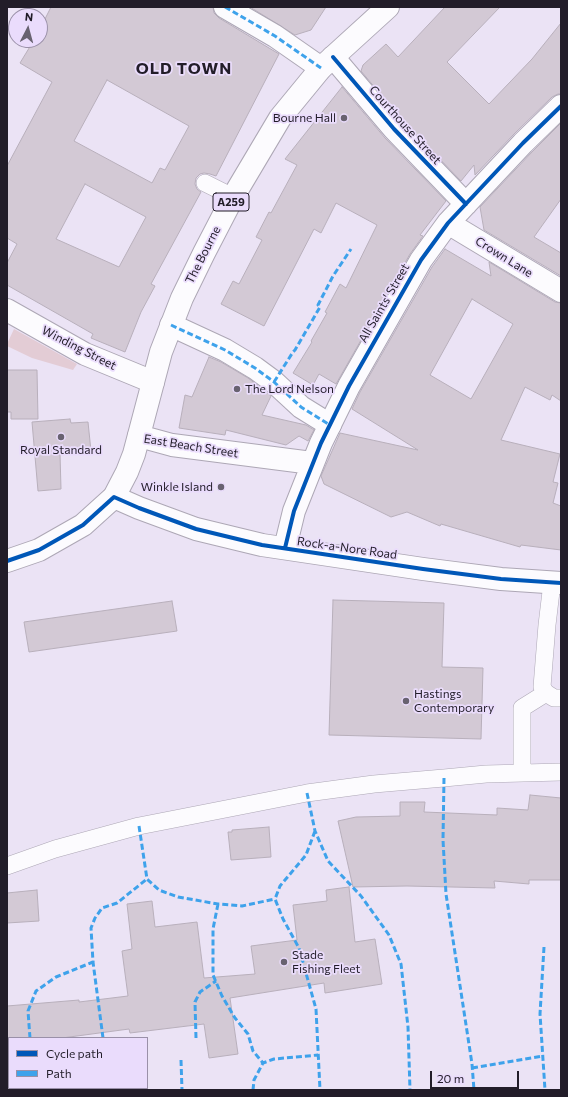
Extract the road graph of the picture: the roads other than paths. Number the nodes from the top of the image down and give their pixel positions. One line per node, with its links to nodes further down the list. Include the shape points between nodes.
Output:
1 (225, 7): 3 (main road, Courthouse Street)
2 (388, 7): 3 (main road, The Bourne / A259)
3 (327, 62): 6 (main road, The Bourne / A259, via 280,118); 7 (main road, Courthouse Street)
4 (561, 106): 7 (main road, All Saints' Street)
5 (205, 183): 6 (lane)
6 (233, 198): 11 (main road, The Bourne / A259)
7 (466, 204): 8 (main road, All Saints' Street)
8 (448, 223): 9 (main road, Crown Lane); 13 (main road, All Saints' Street, via 421,260 349,386)
9 (561, 292)
10 (7, 310): 12 (main road, Winding Street, via 85,354)
11 (171, 325): 12 (main road, The Bourne / A259); 13 (main road, via 226,350 255,368 301,407)
12 (153, 382): 14 (main road, The Bourne / A259)
13 (330, 425): 15 (main road, All Saints' Street)
14 (139, 436): 15 (main road, East Beach Street, via 172,445); 16 (main road, East Beach Street / A259, via 127,472)
15 (312, 463): 17 (main road, All Saints' Street, via 294,511)
16 (114, 497): 17 (main road, Rock-a-Nore Road, via 196,529); 18 (main road, East Beach Street / A259, via 83,525 39,550)
17 (285, 548): 19 (main road, Rock-a-Nore Road, via 423,569)
18 (7, 561)
19 (557, 584): 20 (lane, via 547,625 542,687)
20 (553, 696): 22 (lane, via 522,708)
21 (561, 772): 22 (lane)
22 (522, 773): 23 (lane, via 374,784 307,793 139,826)
23 (7, 866)

